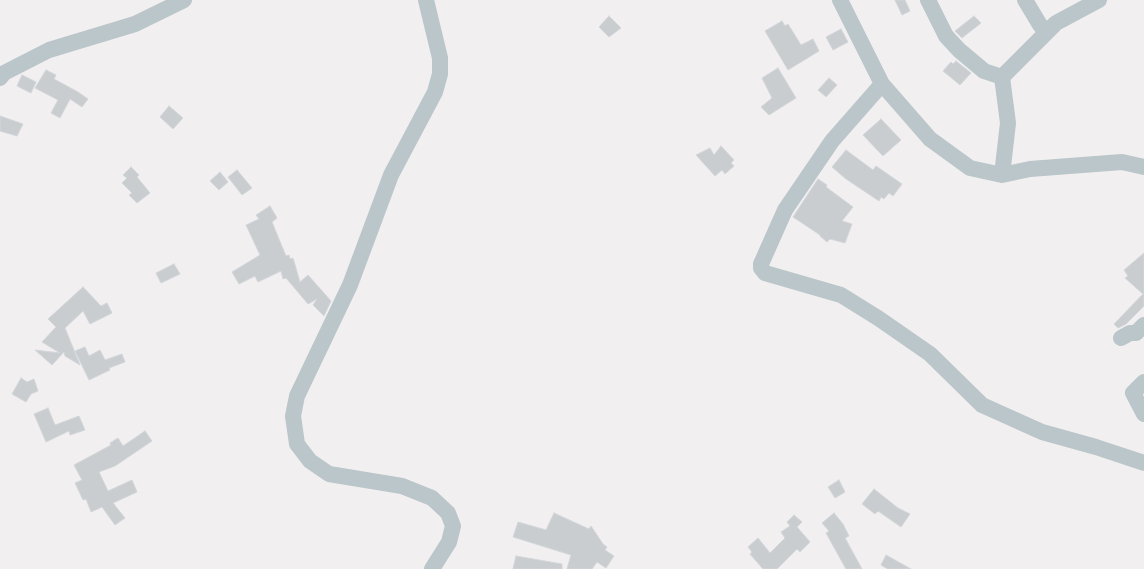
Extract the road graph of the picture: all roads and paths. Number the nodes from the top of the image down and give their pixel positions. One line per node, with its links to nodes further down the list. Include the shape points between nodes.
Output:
1 (184, 0): 9 (street, via 135,24 49,50)
2 (426, 0): 18 (street, via 440,58 440,74 391,175 350,285 297,396 293,416 298,444 310,461 329,474 402,486 432,498 448,512 453,526 449,542)
3 (840, 0): 10 (street)
4 (928, 0): 8 (street, via 946,36 959,50 984,71)
5 (1025, 0): 7 (street)
6 (1099, 0): 7 (street, via 1056,23)
7 (1047, 32): 8 (street)
8 (1002, 77): 12 (street, via 1008,123)
9 (0, 78)
10 (882, 84): 12 (street, via 930,139 970,168); 17 (street, via 832,141 785,210 761,268 765,273 841,296 856,304 930,354 982,405 1042,432)
11 (1144, 167): 12 (street, via 1122,162 1030,169)
12 (1002, 175)
13 (1144, 325): 14 (street, via 1136,333)
14 (1121, 338)
15 (1144, 382): 16 (street, via 1133,393)
16 (1144, 414)
17 (1144, 463)
18 (432, 569)

